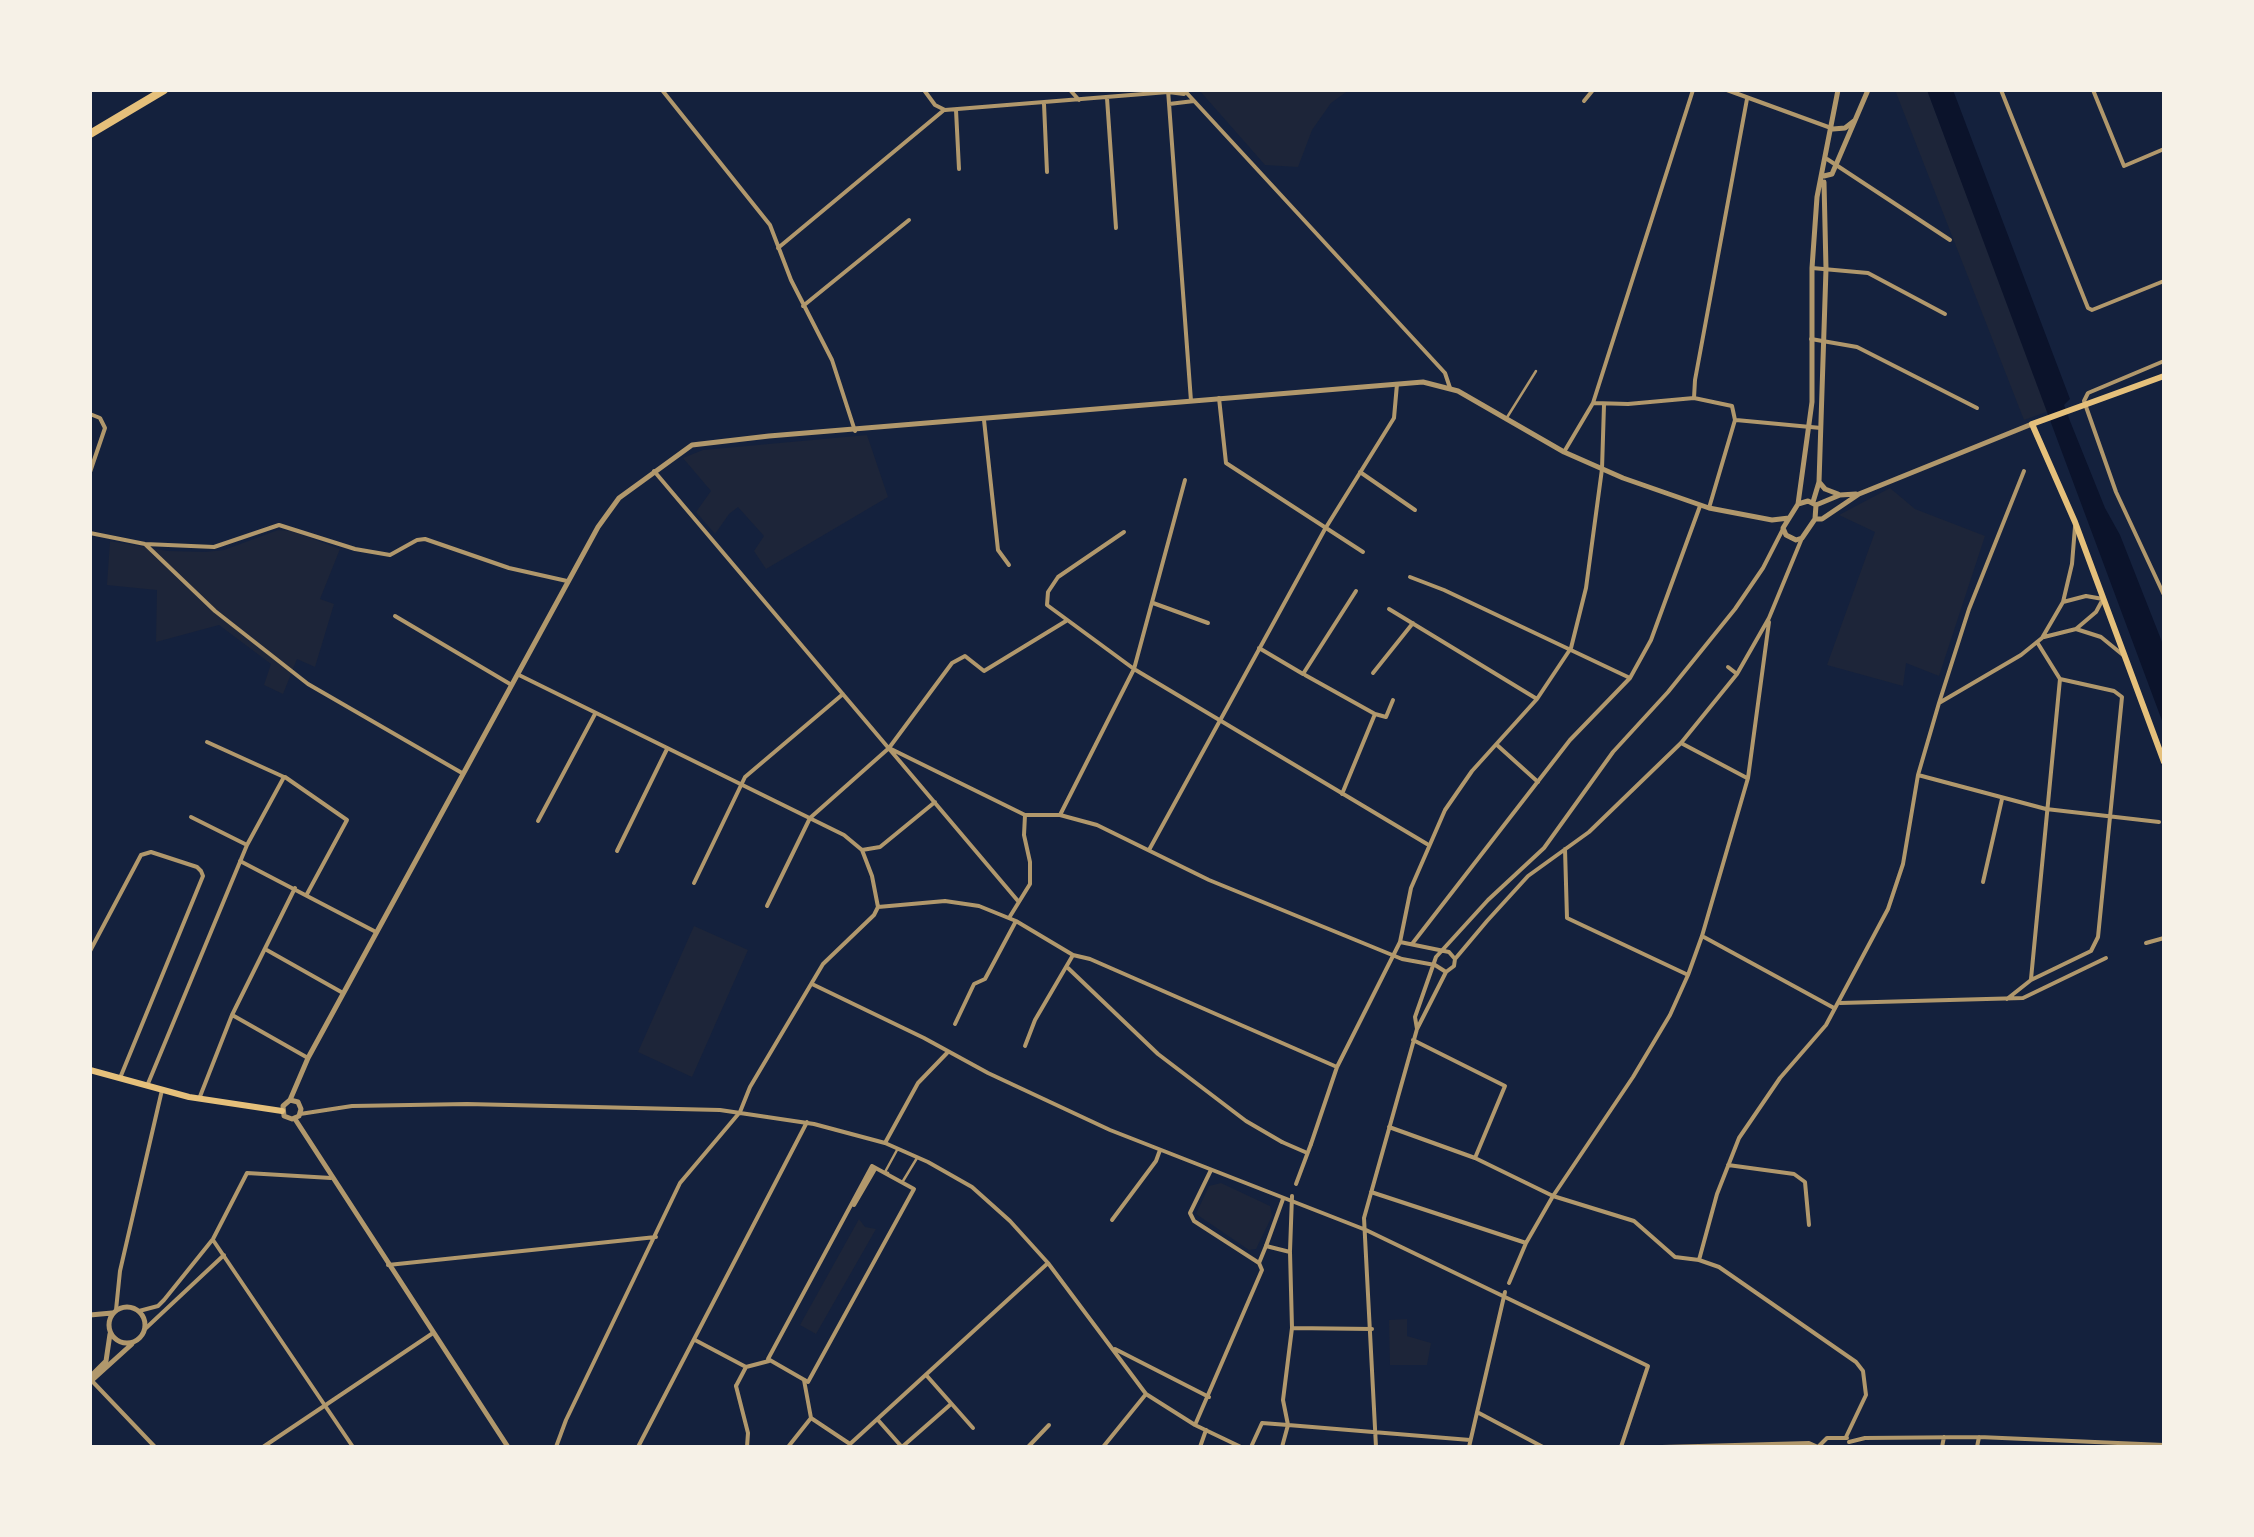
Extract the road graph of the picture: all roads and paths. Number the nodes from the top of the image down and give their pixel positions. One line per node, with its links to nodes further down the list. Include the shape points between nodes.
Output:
1 (164, 90): 25 (main road)
2 (662, 90): 35 (street, via 759,210)
3 (924, 90): 21 (street)
4 (1070, 90): 16 (street)
5 (1593, 90): 18 (street)
6 (1692, 90): 51 (street)
7 (1727, 90): 15 (street)
8 (1838, 90): 24 (street)
9 (1868, 90): 23 (street)
10 (2001, 90): 38 (street, via 2088,308)
11 (2093, 90): 26 (street, via 2124,166)
12 (1168, 91): 13 (street); 14 (street); 20 (street)
13 (1186, 92): 17 (street)
14 (1106, 97): 16 (street); 33 (street)
15 (1747, 99): 24 (street); 49 (street)
16 (1079, 100): 19 (street)
17 (1194, 102): 20 (street); 47 (street, via 1445,373)
18 (1584, 102)
19 (1044, 104): 22 (street); 30 (street)
20 (1169, 104): 50 (street)
21 (945, 110): 22 (street); 35 (street)
22 (956, 110): 29 (street)
23 (1856, 120): 24 (street); 28 (street)
24 (1832, 129): 27 (street)
25 (90, 134)
26 (2164, 149)
27 (1826, 159): 28 (street); 31 (street)
28 (1837, 164): 31 (street); 34 (street)
29 (959, 168)
30 (1047, 172)
31 (1824, 176): 36 (street); 37 (street)
32 (909, 220): 39 (street)
33 (1116, 228)
34 (1950, 240)
35 (778, 248): 39 (street)
36 (1812, 268): 37 (street); 41 (street)
37 (1826, 269): 40 (street, via 1868,273); 42 (street)
38 (2164, 282)
39 (803, 306): 62 (street, via 832,360)
40 (1945, 314)
41 (1811, 339): 42 (street); 60 (street)
42 (1824, 340): 54 (street, via 1856,348); 61 (street)
43 (2164, 361): 53 (street, via 2088,393)
44 (1536, 371): 57 (lane)
45 (2164, 376): 53 (main road)
46 (1397, 384): 47 (street); 48 (street); 68 (street, via 1394,418)
47 (1450, 388): 57 (street)
48 (1219, 398): 50 (street); 83 (street, via 1226,463)
49 (1694, 398): 52 (street); 58 (street, via 1732,406)
50 (1191, 401): 56 (street)
51 (1593, 403): 52 (street); 63 (street)
52 (1604, 405): 64 (street)
53 (2081, 405): 59 (main road); 93 (street)
54 (1977, 408)
55 (90, 414): 67 (street, via 104,428)
56 (984, 420): 62 (street); 89 (street, via 998,550)
57 (1505, 420): 63 (street)
58 (1735, 420): 60 (street); 76 (street)
59 (2036, 422): 71 (street); 81 (main road)
60 (1810, 428): 61 (street); 73 (street)
61 (1821, 428): 70 (street)
62 (855, 430): 66 (street, via 702,443)
63 (1564, 452): 64 (street)
64 (1602, 469): 75 (street); 107 (street)
65 (2024, 470): 122 (street)
66 (654, 471): 91 (street, via 610,509); 119 (street)
67 (90, 472)
68 (1360, 472): 77 (street); 83 (street)
69 (1185, 480): 96 (street)
70 (1819, 482): 72 (street); 74 (street)
71 (1858, 494): 72 (street); 79 (street)
72 (1840, 495): 74 (street)
73 (1798, 504): 74 (street); 78 (street)
74 (1815, 504): 79 (street)
75 (1700, 505): 76 (street); 116 (street, via 1652,640)
76 (1709, 508): 80 (street)
77 (1415, 510)
78 (1789, 518): 80 (street); 82 (street)
79 (1816, 519): 86 (street)
80 (1772, 520): 82 (street)
81 (2075, 522): 94 (main road); 95 (street)
82 (1784, 528): 86 (street, via 1786,536); 105 (street)
83 (1326, 529): 88 (street); 106 (street)
84 (1124, 532): 100 (street, via 1058,577 1048,592 1047,605)
85 (90, 533): 87 (street)
86 (1802, 538): 99 (street)
87 (145, 544): 91 (street, via 214,548 278,525 390,555 425,539); 132 (street, via 215,611 308,684)
88 (1363, 552)
89 (1010, 565)
90 (1410, 577): 107 (street)
91 (567, 582): 113 (street)
92 (1356, 592): 114 (street)
93 (2164, 595)
94 (2103, 599): 95 (street); 103 (street); 109 (main road)
95 (2063, 602): 104 (street)
96 (1152, 604): 101 (street); 111 (street)
97 (1388, 609): 102 (street)
98 (396, 616): 118 (street)
99 (1769, 618): 115 (street); 135 (street)
100 (1066, 621): 111 (street); 129 (street, via 984,671 960,656)
101 (1208, 623)
102 (1413, 623): 112 (street); 120 (street)
103 (2076, 629): 104 (street); 109 (street, via 2101,637)
104 (2040, 640): 117 (street); 122 (street)
105 (1706, 647): 108 (street); 173 (street, via 1613,752 1544,848)
106 (1259, 648): 114 (street); 125 (street)
107 (1571, 648): 116 (street); 120 (street)
108 (1714, 654)
109 (2125, 657): 131 (main road)
110 (1728, 667): 115 (street)
111 (1134, 669): 125 (street); 142 (street)
112 (1373, 673)
113 (516, 674): 118 (street); 123 (street)
114 (1304, 674): 124 (street)
115 (1737, 674): 127 (street)
116 (1630, 678): 136 (street)
117 (2060, 679): 141 (street); 146 (street, via 2122,697)
118 (510, 684): 132 (street)
119 (843, 694): 129 (street); 137 (street)
120 (1538, 699): 128 (street)
121 (1393, 700): 124 (street, via 1386,717)
122 (1939, 703): 133 (street)
123 (595, 714): 130 (street); 147 (street)
124 (1375, 714): 138 (street)
125 (1219, 722): 138 (street); 154 (street)
126 (208, 742): 134 (street)
127 (1680, 743): 135 (street); 151 (street)
128 (1496, 744): 136 (street); 149 (street)
129 (889, 748): 140 (street); 143 (street); 145 (street)
130 (667, 749): 137 (street); 152 (street)
131 (2164, 762)
132 (462, 773): 165 (street)
133 (1918, 775): 139 (street); 186 (street, via 1888,909)
134 (284, 776): 150 (street); 159 (street, via 347,820)
135 (1748, 778): 166 (street)
136 (1538, 782): 169 (street)
137 (741, 784): 145 (street); 157 (street)
138 (1342, 794): 149 (street)
139 (2002, 799): 141 (street); 156 (street)
140 (935, 802): 153 (street, via 880,846); 160 (street)
141 (2046, 809): 146 (street); 182 (street)
142 (1060, 815): 143 (street); 154 (street)
143 (1025, 816): 160 (street, via 1030,884)
144 (191, 818): 150 (street)
145 (810, 818): 153 (street); 161 (street)
146 (2109, 818): 148 (street); 182 (street, via 2098,937 2090,952)
147 (538, 821)
148 (2159, 822)
149 (1428, 844): 168 (street, via 1410,888)
150 (247, 845): 155 (street)
151 (1565, 849): 177 (street, via 1528,876); 181 (street, via 1567,918)
152 (616, 850)
153 (862, 850): 162 (street)
154 (1149, 851): 174 (street)
155 (240, 861): 158 (street); 197 (street)
156 (1982, 882)
157 (694, 883)
158 (295, 888): 159 (street); 171 (street)
159 (307, 894): 165 (street)
160 (1018, 902): 163 (street)
161 (768, 906)
162 (878, 907): 163 (street, via 945,901); 183 (street)
163 (1010, 918): 164 (street)
164 (1016, 922): 175 (street); 188 (street)
165 (376, 932): 184 (street)
166 (1702, 936): 181 (street); 186 (street)
167 (2164, 938): 170 (street)
168 (1400, 942): 169 (street); 174 (street)
169 (1412, 944): 173 (street)
170 (2146, 944)
171 (264, 948): 184 (street); 187 (street)
172 (90, 951): 196 (street, via 140,854 201,871)
173 (1443, 952): 177 (street); 178 (street)
174 (1394, 954): 178 (street); 194 (street)
175 (1073, 955): 179 (street); 194 (street)
176 (2106, 958): 185 (street, via 2022,998)
177 (1454, 959): 180 (street)
178 (1435, 965): 180 (street); 189 (street, via 1414,1018)
179 (1068, 968): 191 (street); 209 (street, via 1158,1054 1246,1121)
180 (1446, 972): 189 (street)
181 (1688, 974): 219 (street, via 1642,1062)
182 (2031, 980): 185 (street)
183 (811, 984): 192 (street); 202 (street)
184 (343, 993): 193 (street)
185 (2007, 998): 186 (street)
186 (1838, 1006): 212 (street, via 1756,1110)
187 (232, 1014): 193 (street); 199 (street)
188 (955, 1024)
189 (1417, 1029): 190 (street)
190 (1412, 1039): 205 (street); 211 (street, via 1505,1086)
191 (1025, 1046)
192 (947, 1053): 206 (street, via 918,1083); 208 (street)
193 (308, 1058): 200 (street)
194 (1337, 1067): 209 (street)
195 (90, 1070): 196 (main road)
196 (120, 1078): 197 (main road)
197 (147, 1086): 198 (main road)
198 (162, 1090): 199 (main road); 239 (street)
199 (199, 1099): 201 (main road)
200 (290, 1100): 201 (street); 203 (street, via 300,1104)
201 (282, 1111): 203 (street)
202 (740, 1112): 203 (street, via 467,1104 352,1106); 204 (street); 227 (street, via 680,1183)
203 (298, 1116): 215 (street)
204 (807, 1122): 206 (street); 248 (street)
205 (1390, 1128): 211 (street); 218 (street)
206 (884, 1143): 207 (street)
207 (898, 1149): 210 (street); 210 (lane, via 886,1172 903,1182)
208 (1160, 1149): 214 (street); 223 (street)
209 (1308, 1153): 216 (street)
210 (917, 1157): 234 (street, via 972,1187)
211 (1475, 1158): 219 (street)
212 (1728, 1165): 225 (street, via 1794,1174 1804,1182); 233 (street)
213 (874, 1167): 213 (street, via 768,1358 808,1382 914,1189); 222 (street)
214 (1210, 1170): 220 (street); 235 (street, via 1190,1213 1194,1221)
215 (331, 1178): 228 (street, via 247,1173); 236 (street)
216 (1296, 1184)
217 (912, 1189): 224 (street)
218 (1371, 1192): 226 (street); 229 (street)
219 (1553, 1196): 229 (street); 233 (street, via 1634,1220 1675,1258)
220 (1283, 1199): 221 (street); 230 (street)
221 (1292, 1199): 226 (street); 231 (street)
222 (854, 1206)
223 (1112, 1220)
224 (891, 1225)
225 (1809, 1225)
226 (1366, 1230): 238 (street); 245 (street)
227 (656, 1237): 236 (street); 279 (street)
228 (213, 1239): 232 (street); 240 (street, via 158,1306)
229 (1526, 1243): 237 (street)
230 (1266, 1246): 231 (street); 235 (street)
231 (1290, 1252): 243 (street)
232 (224, 1254): 244 (street); 258 (street)
233 (1700, 1260): 271 (street, via 1856,1362 1866,1395)
234 (1048, 1263): 249 (street); 252 (street)
235 (1258, 1264): 256 (street, via 1262,1270)
236 (388, 1265): 246 (street)
237 (1510, 1283)
238 (1504, 1294): 259 (street); 293 (street, via 1648,1366)
239 (115, 1311): 240 (street); 241 (street); 242 (street)
240 (139, 1311): 244 (street)
241 (93, 1315): 242 (street)
242 (110, 1328): 247 (street, via 123,1342); 253 (street, via 107,1358)
243 (1292, 1328): 245 (street); 264 (street, via 1283,1400)
244 (145, 1329): 247 (street)
245 (1372, 1329): 267 (street)
246 (433, 1332): 258 (street); 278 (street)
247 (140, 1338): 253 (street)
248 (696, 1340): 251 (street); 280 (street)
249 (1114, 1348): 255 (street); 256 (street)
250 (769, 1361): 251 (street)
251 (746, 1367): 281 (street, via 736,1386)
252 (927, 1376): 257 (street); 261 (street)
253 (90, 1380): 275 (street)
254 (804, 1380): 260 (street)
255 (1146, 1394): 262 (street); 285 (street)
256 (1209, 1397): 262 (street)
257 (951, 1404): 265 (street); 283 (street)
258 (326, 1406): 276 (street); 277 (street)
259 (1477, 1412): 270 (street); 292 (street)
260 (811, 1418): 261 (street, via 850,1444); 282 (street)
261 (878, 1420): 283 (street)
262 (1195, 1424): 266 (street)
263 (1049, 1425): 284 (street)
264 (1288, 1426): 267 (street); 288 (street, via 1262,1423); 289 (street)
265 (973, 1428)
266 (1206, 1430): 286 (street); 287 (street)
267 (1376, 1432): 270 (street); 290 (street)
268 (1979, 1436): 269 (street); 273 (street); 297 (street)
269 (1944, 1437): 271 (street); 296 (street)
270 (1470, 1440): 291 (street)
271 (1847, 1442): 295 (street, via 1827,1438)
272 (1780, 1445): 274 (street); 295 (street)
273 (2164, 1445)
274 (1697, 1446): 294 (street)
275 (155, 1447)
276 (263, 1447)
277 (354, 1447)
278 (508, 1447)
279 (556, 1447)
280 (638, 1447)
281 (747, 1447)
282 (788, 1447)
283 (902, 1447)
284 (1028, 1447)
285 (1104, 1447)
286 (1200, 1447)
287 (1241, 1447)
288 (1250, 1447)
289 (1282, 1447)
290 (1376, 1447)
291 (1469, 1447)
292 (1543, 1447)
293 (1621, 1447)
294 (1662, 1447)
295 (1818, 1447)
296 (1942, 1447)
297 (1977, 1447)

